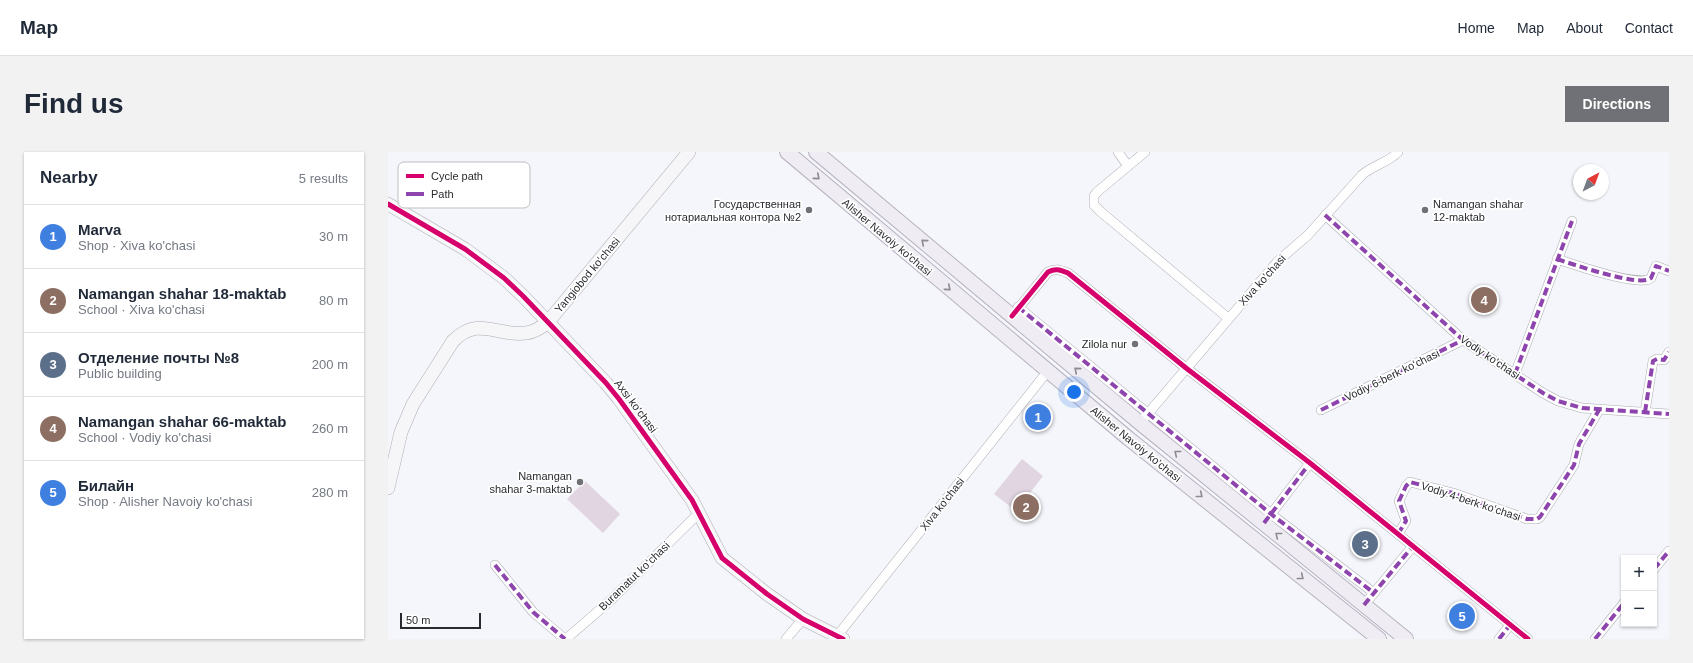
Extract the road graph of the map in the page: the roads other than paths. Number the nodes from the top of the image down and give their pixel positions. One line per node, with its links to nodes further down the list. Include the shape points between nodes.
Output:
1 (689, 152): 15 (street, Yangiobod koʻchasi)
2 (787, 152): 19 (main road, Alisher Navoiy ko'chasi, one-way to 19)
3 (816, 152): 13 (main road, Alisher Navoiy ko'chasi, one-way to 3)
4 (1118, 152): 7 (street)
5 (1145, 152): 7 (street)
6 (1398, 152): 9 (street, Xiva ko'chasi, via 1388,161 1370,168)
7 (1128, 166): 14 (street, via 1097,192 1094,204)
8 (388, 204): 15 (street, Axsi ko'chasi, via 458,245 504,278)
9 (1326, 215): 14 (street, Xiva ko'chasi, via 1278,261); 16 (street, Vodiy ko'chasi)
10 (1572, 221): 11 (street)
11 (1557, 260): 12 (street, via 1608,276 1645,281 1651,278 1656,266); 20 (street)
12 (1669, 271)
13 (1015, 311): 18 (street, via 1041,278 1053,269 1059,269 1068,273); 25 (main road, Alisher Navoiy ko'chasi)
14 (1228, 318): 18 (street, Xiva ko'chasi)
15 (548, 322): 27 (street, Yangiobod koʻchasi, via 528,333 516,334 472,328 461,333 453,341 413,404 402,432); 28 (street, Axsi ko'chasi, via 619,399)
16 (1463, 340): 20 (street, Vodiy ko'chasi); 21 (street, Vodiy 6-berk koʻchasi)
17 (1669, 352): 23 (street, via 1664,360 1653,361)
18 (1186, 368): 25 (street, Xiva ko'chasi); 26 (street)
19 (1047, 372): 40 (street, Xiva ko'chasi); 41 (main road, Alisher Navoiy ko'chasi, one-way to 41)
20 (1515, 374): 22 (street, Vodiy ko'chasi, via 1558,401)
21 (1321, 410)
22 (1599, 410): 23 (street, Vodiy ko'chasi); 30 (street, Vodiy 4-berk koʻchasi, via 1579,444 1574,465 1540,517 1527,519 1453,493 1410,482 1399,501 1406,521)
23 (1645, 412): 24 (street, Vodiy ko'chasi)
24 (1669, 414)
25 (1144, 418): 29 (main road, Alisher Navoiy ko'chasi)
26 (1310, 463): 29 (street); 30 (street)
27 (388, 488)
28 (700, 512): 38 (street, Axsi ko'chasi, via 722,558); 42 (street, Buramatut koʻchasi, via 611,600)
29 (1268, 519): 35 (street); 36 (main road, Alisher Navoiy ko'chasi, one-way to 29)
30 (1398, 534): 31 (street)
31 (1413, 546): 35 (street); 39 (street)
32 (1668, 555): 34 (street)
33 (495, 565): 42 (street, via 533,612)
34 (1657, 566)
35 (1374, 593): 36 (street)
36 (1364, 605): 44 (main road, Alisher Navoiy ko'chasi)
37 (1621, 607): 47 (street)
38 (803, 619): 40 (street, Axsi ko'chasi); 43 (street)
39 (1510, 625): 45 (street); 46 (street)
40 (840, 638)
41 (1376, 638)
42 (565, 639)
43 (786, 639)
44 (1406, 639)
45 (1499, 639)
46 (1528, 639)
47 (1595, 639)

